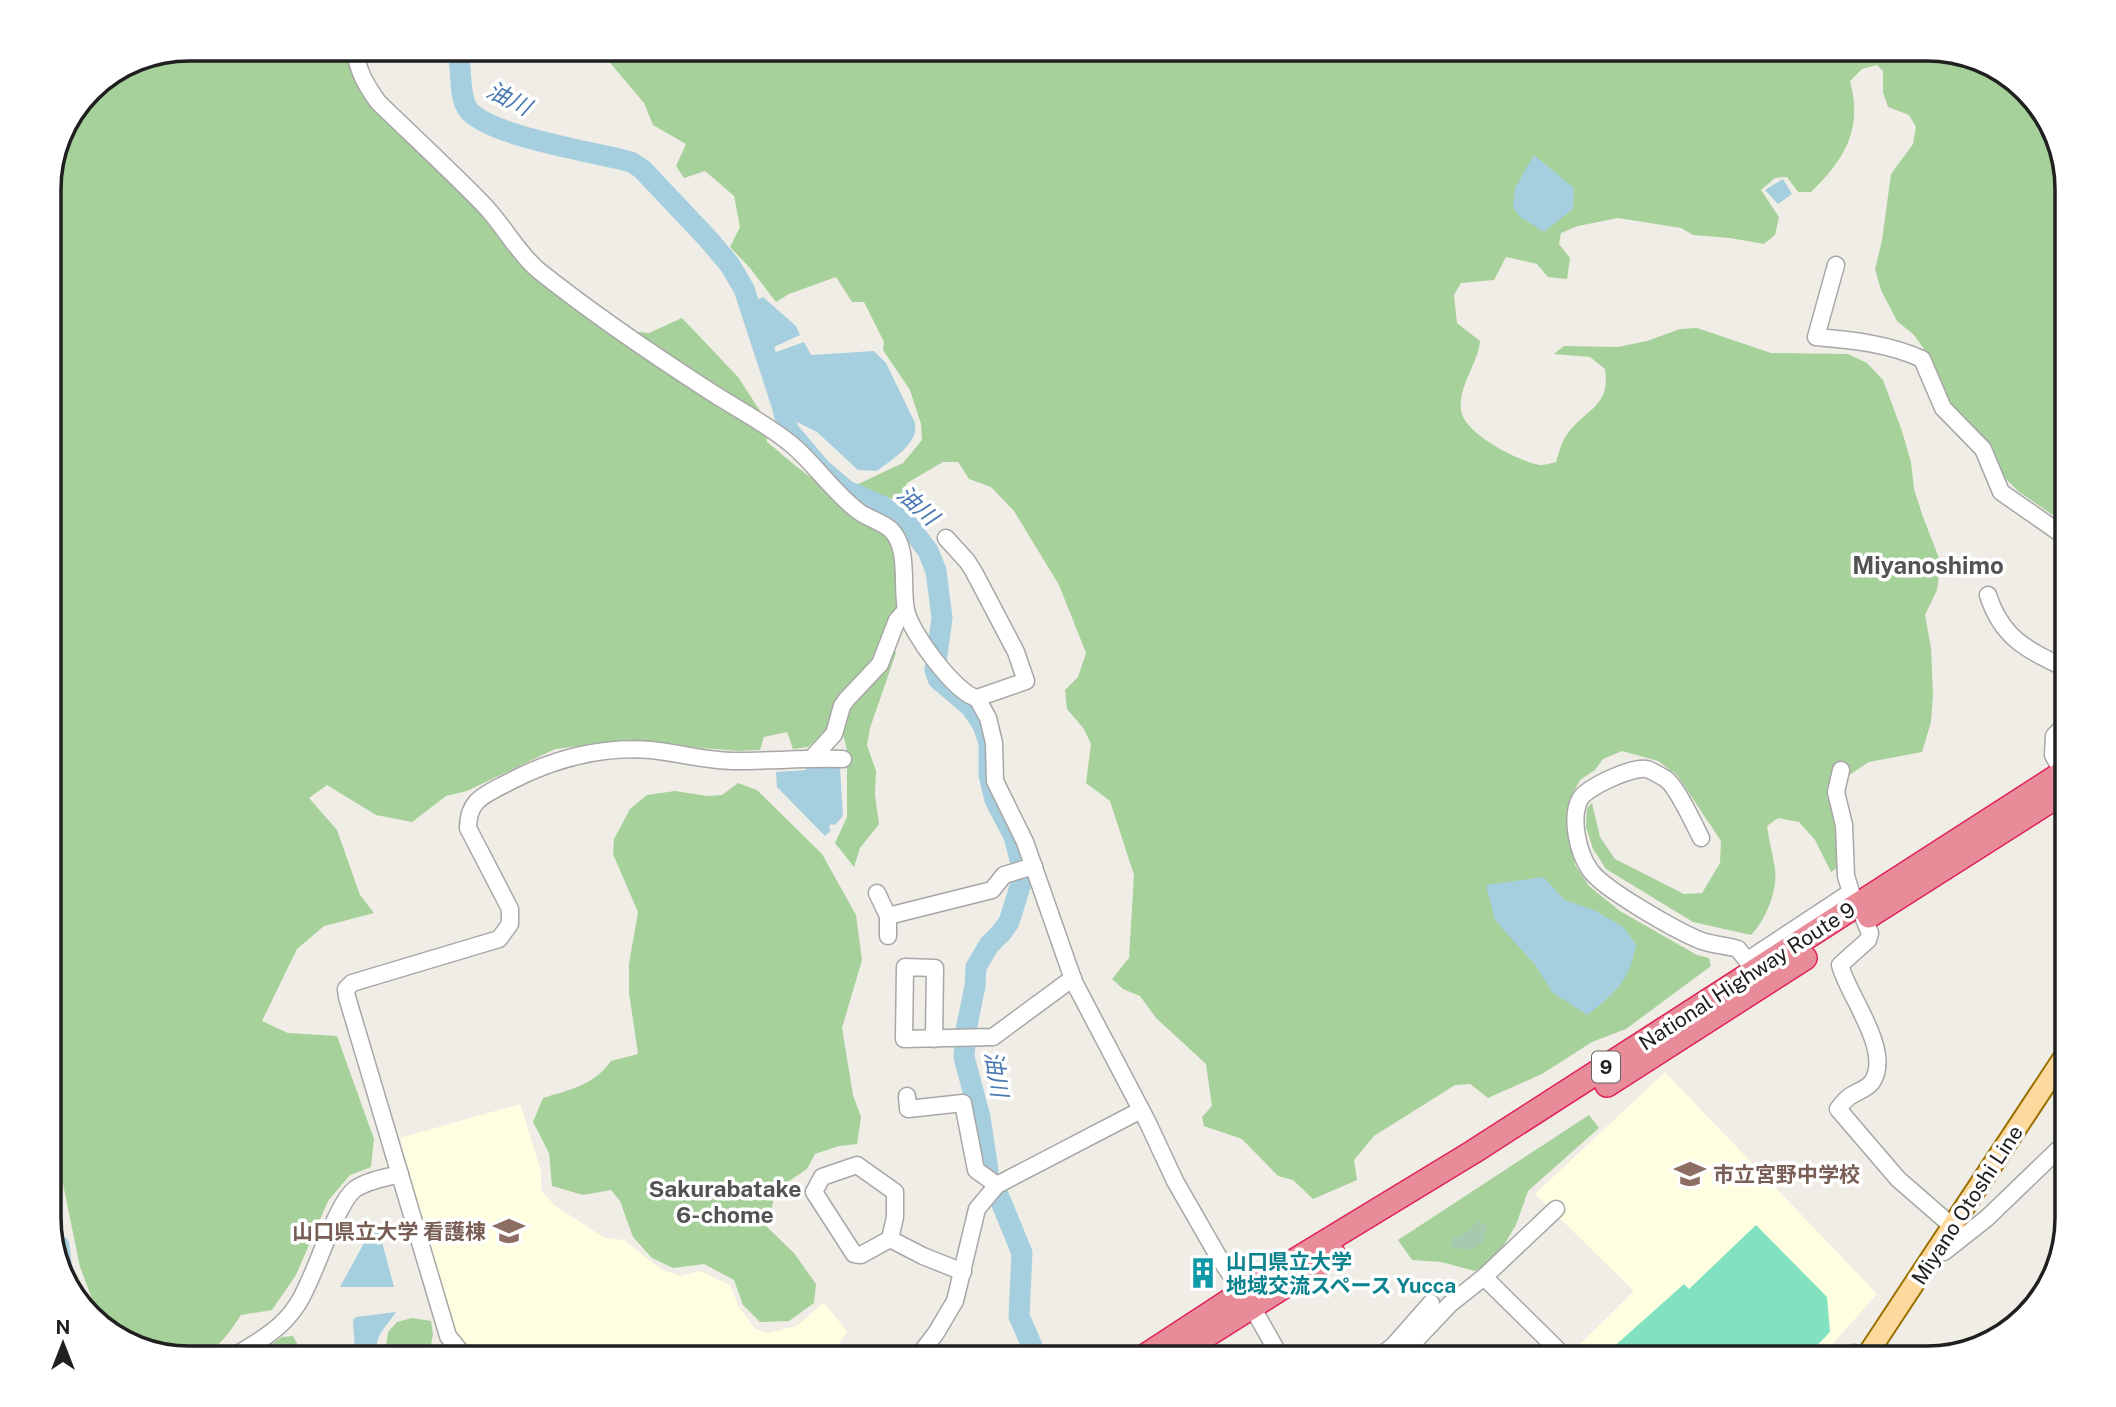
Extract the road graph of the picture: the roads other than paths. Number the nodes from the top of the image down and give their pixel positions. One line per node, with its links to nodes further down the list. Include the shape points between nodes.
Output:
1 (356, 62): 6 (street, via 379,102 484,206 526,259 663,360 789,442 832,490 891,530 902,561)
2 (1836, 265): 3 (street, via 1816,337 1882,345 1922,359 1943,408 1983,449 2001,492)
3 (2055, 530)
4 (946, 538): 8 (street, via 967,561 1025,674 1026,681)
5 (1988, 595): 7 (street, via 1998,622 2012,638)
6 (906, 610): 8 (street, via 909,623 951,678); 10 (street, via 880,664 847,699 834,734)
7 (2055, 663)
8 (977, 698): 17 (street, via 994,743 995,781)
9 (2055, 735): 12 (street)
10 (811, 758): 11 (street); 29 (street, via 733,761 649,750 604,751 534,769 473,804 468,828 510,909 505,933 499,939 352,983 346,989)
11 (843, 759)
12 (2055, 759)
13 (1841, 770): 22 (street, via 1836,792 1851,892)
14 (2055, 785): 22 (highway, National Highway Route 9 / 9)
15 (2055, 786): 20 (highway, National Highway Route 9 / 9)
16 (1701, 838): 22 (street, via 1667,780 1647,769 1634,769 1592,789 1581,798 1576,814 1582,852 1597,878 1700,941 1738,949)
17 (1034, 866): 19 (street, via 1004,875 992,890); 23 (street)
18 (877, 893): 19 (street)
19 (888, 916): 21 (street)
20 (1864, 919): 32 (street, via 1868,940 1840,965 1876,1051 1877,1073 1869,1086 1838,1109 1898,1179); 37 (highway, National Highway Route 9 / 9, via 1500,1154)
21 (888, 936)
22 (1751, 966): 37 (highway, National Highway Route 9 / 9)
23 (1073, 978): 24 (street, via 1000,1034); 27 (street)
24 (934, 1039): 24 (street, via 904,1039 905,967 935,968)
25 (2055, 1070): 32 (main road, Miyano Otoshi Line)
26 (907, 1108): 30 (street, via 962,1103 976,1170)
27 (1141, 1110): 30 (street); 37 (street, via 1175,1181)
28 (2055, 1153): 34 (street, via 1987,1218 1944,1251)
29 (400, 1174): 39 (street, via 352,1191 297,1306 280,1326); 40 (street, via 448,1336)
30 (998, 1185): 35 (street, via 977,1209)
31 (1556, 1209): 36 (street)
32 (1952, 1226): 34 (main road, Miyano Otoshi Line)
33 (890, 1239): 33 (street, via 862,1255 854,1254 814,1192 822,1177 857,1165 895,1192); 35 (street)
34 (1936, 1252): 48 (main road, Miyano Otoshi Line)
35 (962, 1272): 41 (street, via 955,1301)
36 (1484, 1277): 46 (street, via 1450,1304); 47 (street)
37 (1247, 1298): 42 (highway, National Highway Route 9 / 9); 43 (highway, National Highway Route 9 / 9); 44 (street)
38 (1431, 1303): 45 (street)
39 (251, 1346)
40 (456, 1346)
41 (926, 1346)
42 (1163, 1346)
43 (1186, 1346)
44 (1274, 1346)
45 (1393, 1346)
46 (1410, 1346)
47 (1554, 1346)
48 (1873, 1346)

